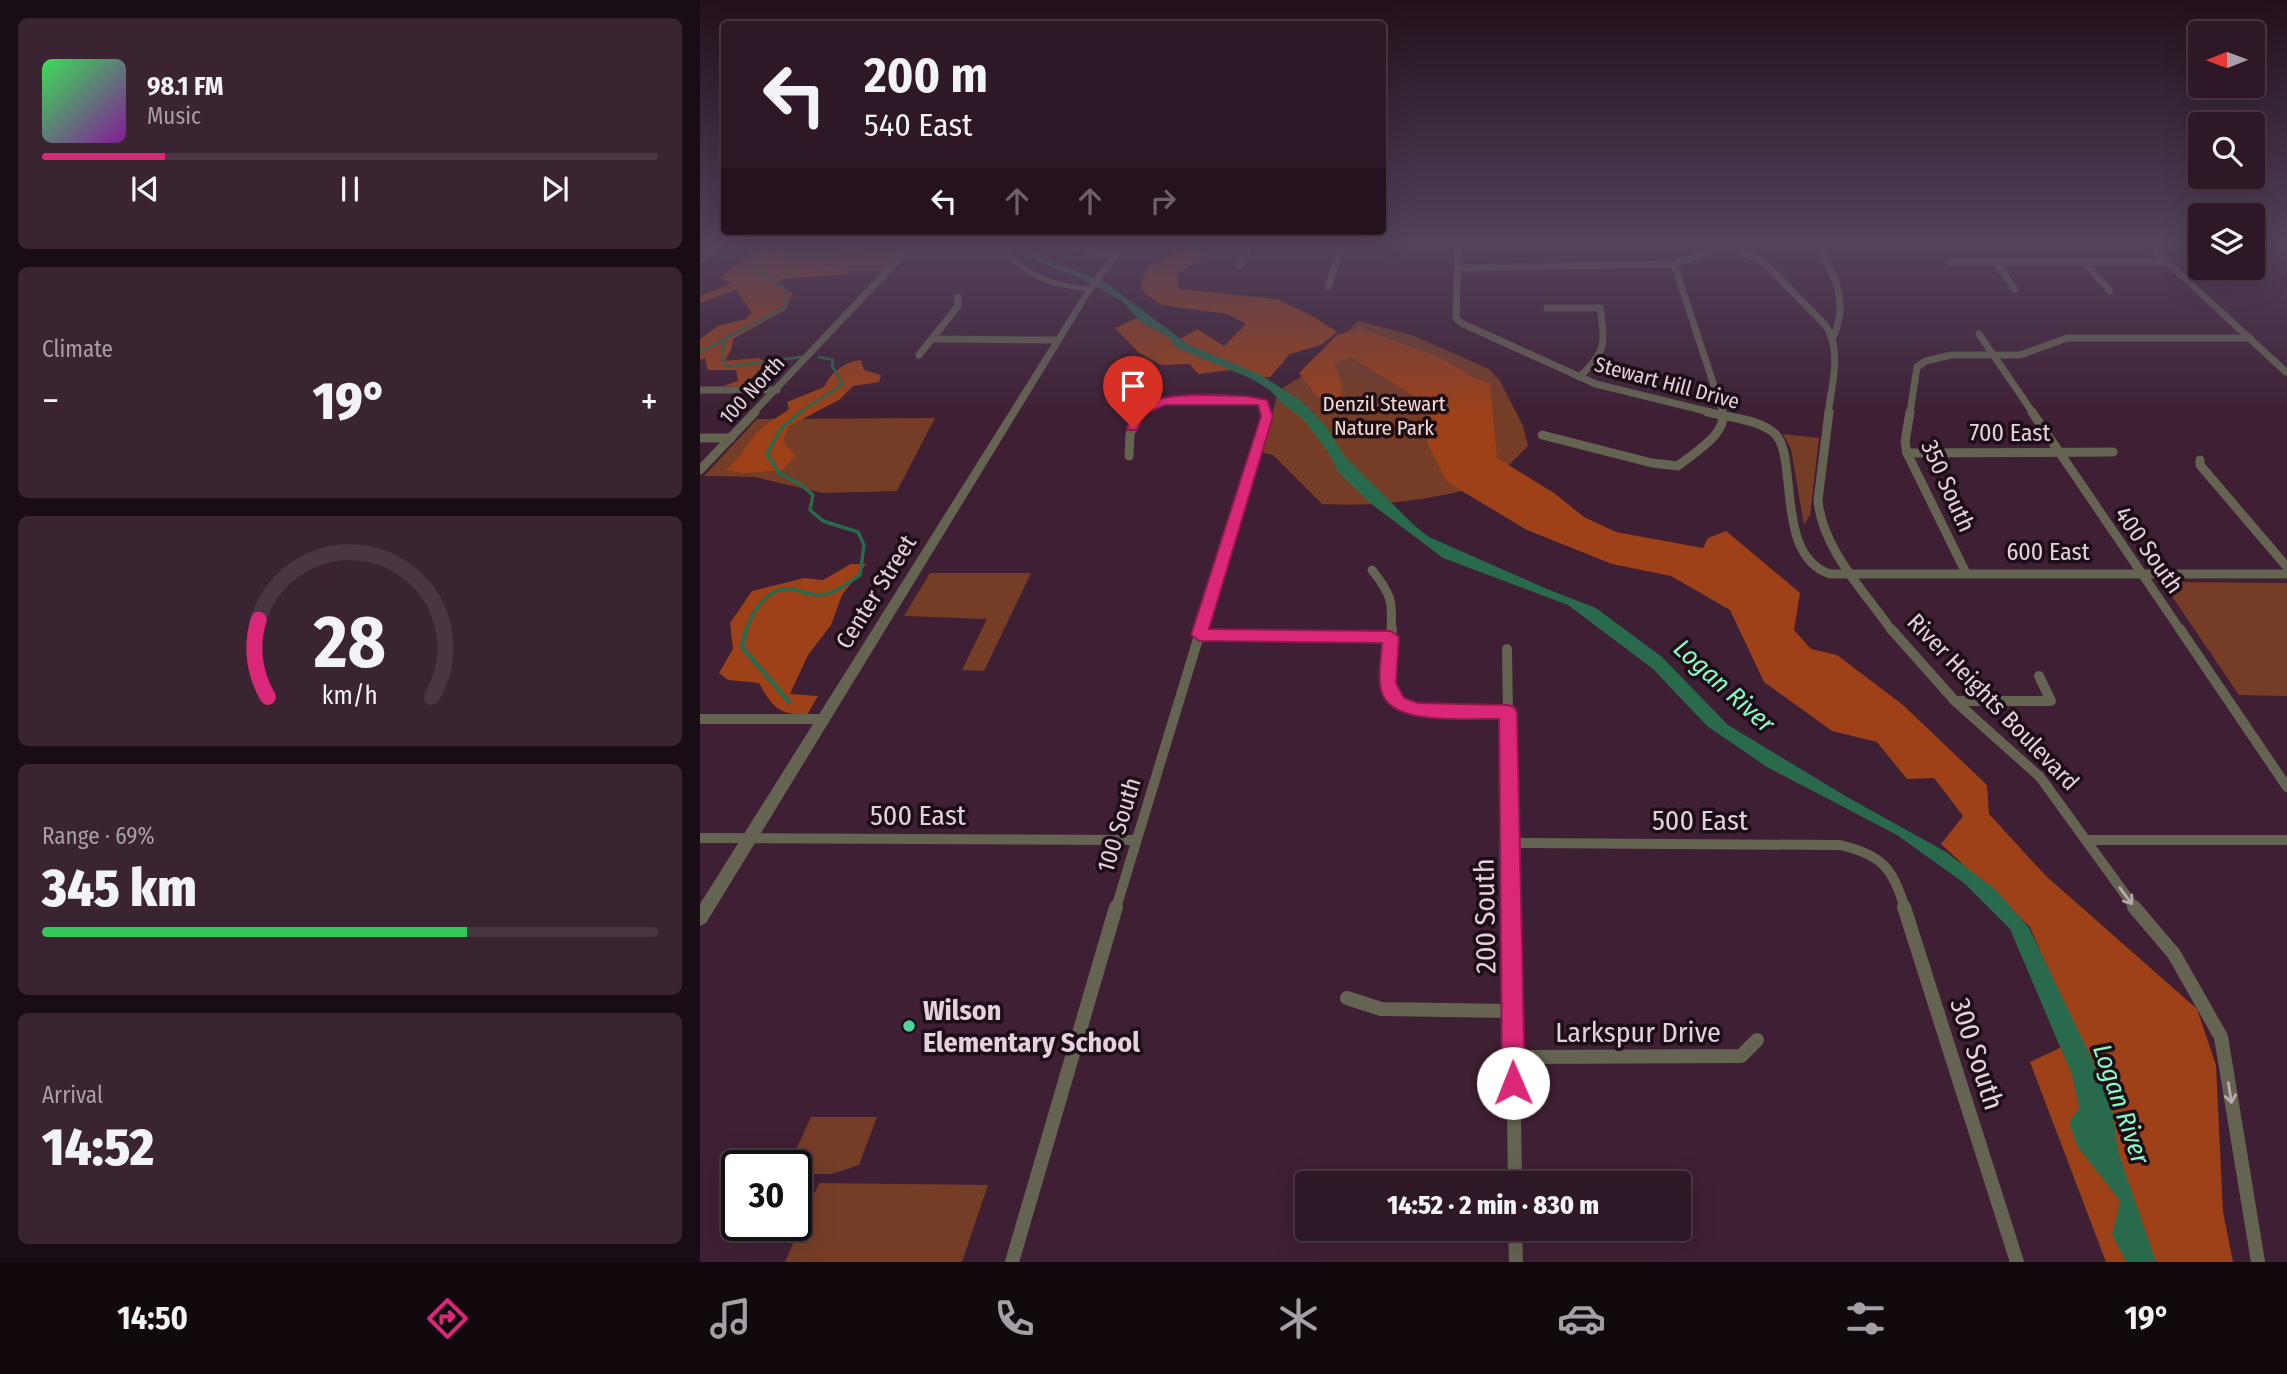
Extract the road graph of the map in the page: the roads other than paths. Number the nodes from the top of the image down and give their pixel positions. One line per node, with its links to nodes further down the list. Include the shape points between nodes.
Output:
1 (860, 301): 20 (street, 100 North)
2 (958, 301): 13 (street)
3 (1083, 301): 14 (street, Center Street)
4 (1457, 301): 18 (street, Stewart Hill Drive, via 1456,318 1461,323)
5 (1686, 301): 21 (street)
6 (1802, 301): 11 (street)
7 (1840, 301): 11 (street, River Heights Boulevard, via 1840,326)
8 (2209, 301): 12 (street)
9 (1547, 307): 18 (street, via 1600,308 1605,347 1601,358)
10 (1979, 334): 16 (street, 400 South)
11 (1833, 337): 36 (street, River Heights Boulevard, via 1836,350 1819,513 1830,543)
12 (2250, 338): 16 (street, via 2067,338 2019,355); 17 (street)
13 (933, 339): 14 (street); 15 (street)
14 (1058, 340): 44 (street, Center Street)
15 (919, 355)
16 (1994, 356): 26 (street, 350 South, via 1941,356 1917,367); 27 (street, 400 South)
17 (2287, 373)
18 (1579, 377): 21 (street, Stewart Hill Drive)
19 (700, 390): 20 (street)
20 (777, 390): 24 (street, 100 North)
21 (1724, 417): 22 (street, via 1718,432 1678,466); 36 (street, Stewart Hill Drive, via 1775,433 1782,445 1796,526 1807,559 1822,572)
22 (1542, 435)
23 (700, 438): 24 (street)
24 (731, 438): 30 (street, 100 North)
25 (2113, 452): 27 (street, 700 East)
26 (1907, 453): 27 (street, 700 East); 33 (street, 350 South)
27 (2059, 453): 34 (street, 400 South)
28 (1129, 456): 37 (street, 100 South, via 1126,443 1140,412 1150,405 1263,402 1267,416)
29 (2200, 460): 31 (street)
30 (700, 470)
31 (2287, 567)
32 (1372, 570): 38 (street, via 1390,592)
33 (1966, 573): 34 (street, 600 East); 36 (street, 600 East)
34 (2142, 573): 35 (street, 600 East); 45 (street, 400 South)
35 (2287, 574)
36 (1852, 576): 41 (street, River Heights Boulevard, via 1902,643)
37 (1199, 635): 38 (street); 48 (street, 100 South)
38 (1391, 637): 42 (street, via 1388,683 1398,702 1417,710)
39 (1507, 649): 42 (street, 200 South)
40 (2039, 676): 41 (street, via 2051,701)
41 (1955, 701): 50 (street, River Heights Boulevard, via 2040,777)
42 (1508, 712): 51 (street, 200 South)
43 (700, 719): 44 (street)
44 (823, 719): 47 (street, Center Street)
45 (2287, 787)
46 (700, 838): 47 (street, 500 East)
47 (749, 839): 48 (street, 500 East); 53 (street, Center Street)
48 (1136, 839): 60 (street, 100 South)
49 (2287, 839): 50 (street)
50 (2088, 840): 63 (street, River Heights Boulevard, one-way to 63, via 2125,897 2174,954 2221,1037)
51 (1510, 844): 52 (street, 500 East, via 1840,845 1865,851); 55 (street, 200 South)
52 (1886, 863): 62 (street, 300 South, via 1896,881)
53 (700, 918)
54 (1347, 998): 55 (street, via 1381,1009)
55 (1513, 1011): 57 (street, 200 South)
56 (1757, 1040): 57 (street, Larkspur Drive, via 1741,1056)
57 (1513, 1057): 58 (street, 200 South)
58 (1515, 1171)
59 (1515, 1241): 61 (street)
60 (1012, 1262)
61 (1516, 1262)
62 (2017, 1262)
63 (2258, 1262)

